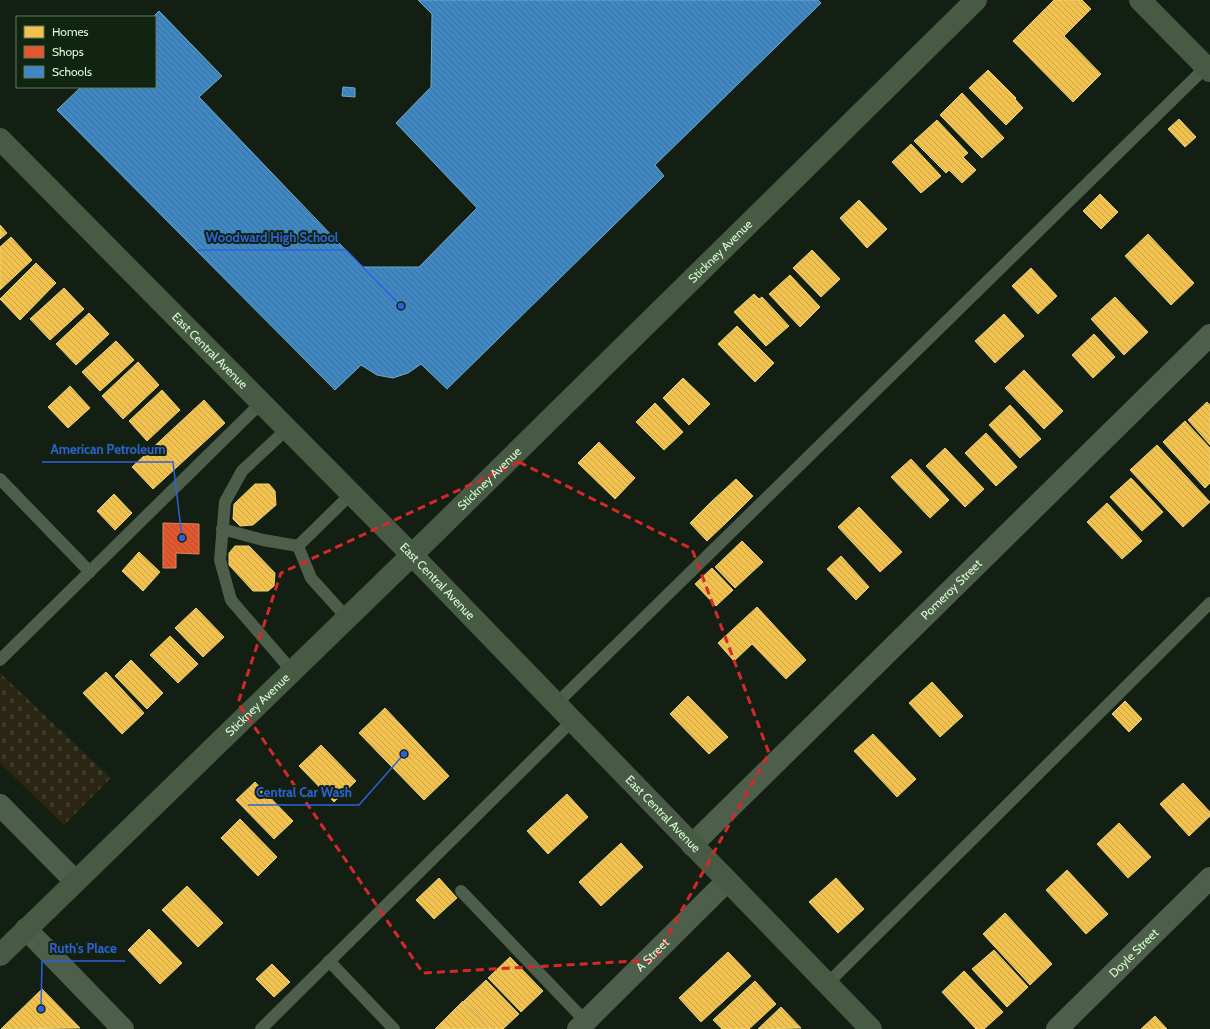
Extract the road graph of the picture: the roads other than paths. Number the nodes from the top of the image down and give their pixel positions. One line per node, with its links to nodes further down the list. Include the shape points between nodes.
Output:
1 (976, 0): 12 (street, Stickney Avenue)
2 (1140, 0): 3 (street)
3 (1209, 67): 18 (lane)
4 (0, 139): 6 (street, East Central Avenue)
5 (1210, 335): 21 (street, Pomeroy Street)
6 (261, 403): 7 (street, East Central Avenue); 13 (lane)
7 (287, 429): 9 (street, East Central Avenue); 10 (lane, via 242,471 225,502)
8 (0, 479): 13 (lane)
9 (351, 494): 11 (lane); 12 (street, East Central Avenue)
10 (222, 529): 11 (lane); 17 (lane, via 220,560 231,600)
11 (298, 546): 15 (lane, via 311,578)
12 (412, 555): 15 (street, Stickney Avenue); 18 (street, East Central Avenue)
13 (90, 572): 16 (lane)
14 (1210, 603): 29 (lane)
15 (347, 618): 17 (street, Stickney Avenue)
16 (0, 660)
17 (292, 671): 23 (street, Stickney Avenue)
18 (556, 704): 19 (street, East Central Avenue)
19 (572, 721): 21 (street, East Central Avenue); 28 (lane)
20 (0, 805): 23 (street)
21 (692, 845): 24 (street, East Central Avenue)
22 (1210, 878): 35 (street, Doyle Street)
23 (75, 881): 26 (street, Stickney Avenue)
24 (727, 881): 29 (street, East Central Avenue); 30 (street, A Street)
25 (461, 891): 30 (lane)
26 (26, 929): 27 (street, Stickney Avenue); 31 (street)
27 (0, 955)
28 (329, 961): 32 (lane); 33 (lane)
29 (827, 984): 34 (street, East Central Avenue)
30 (585, 1026)
31 (123, 1029)
32 (260, 1029)
33 (394, 1029)
34 (870, 1029)
35 (1057, 1029)

